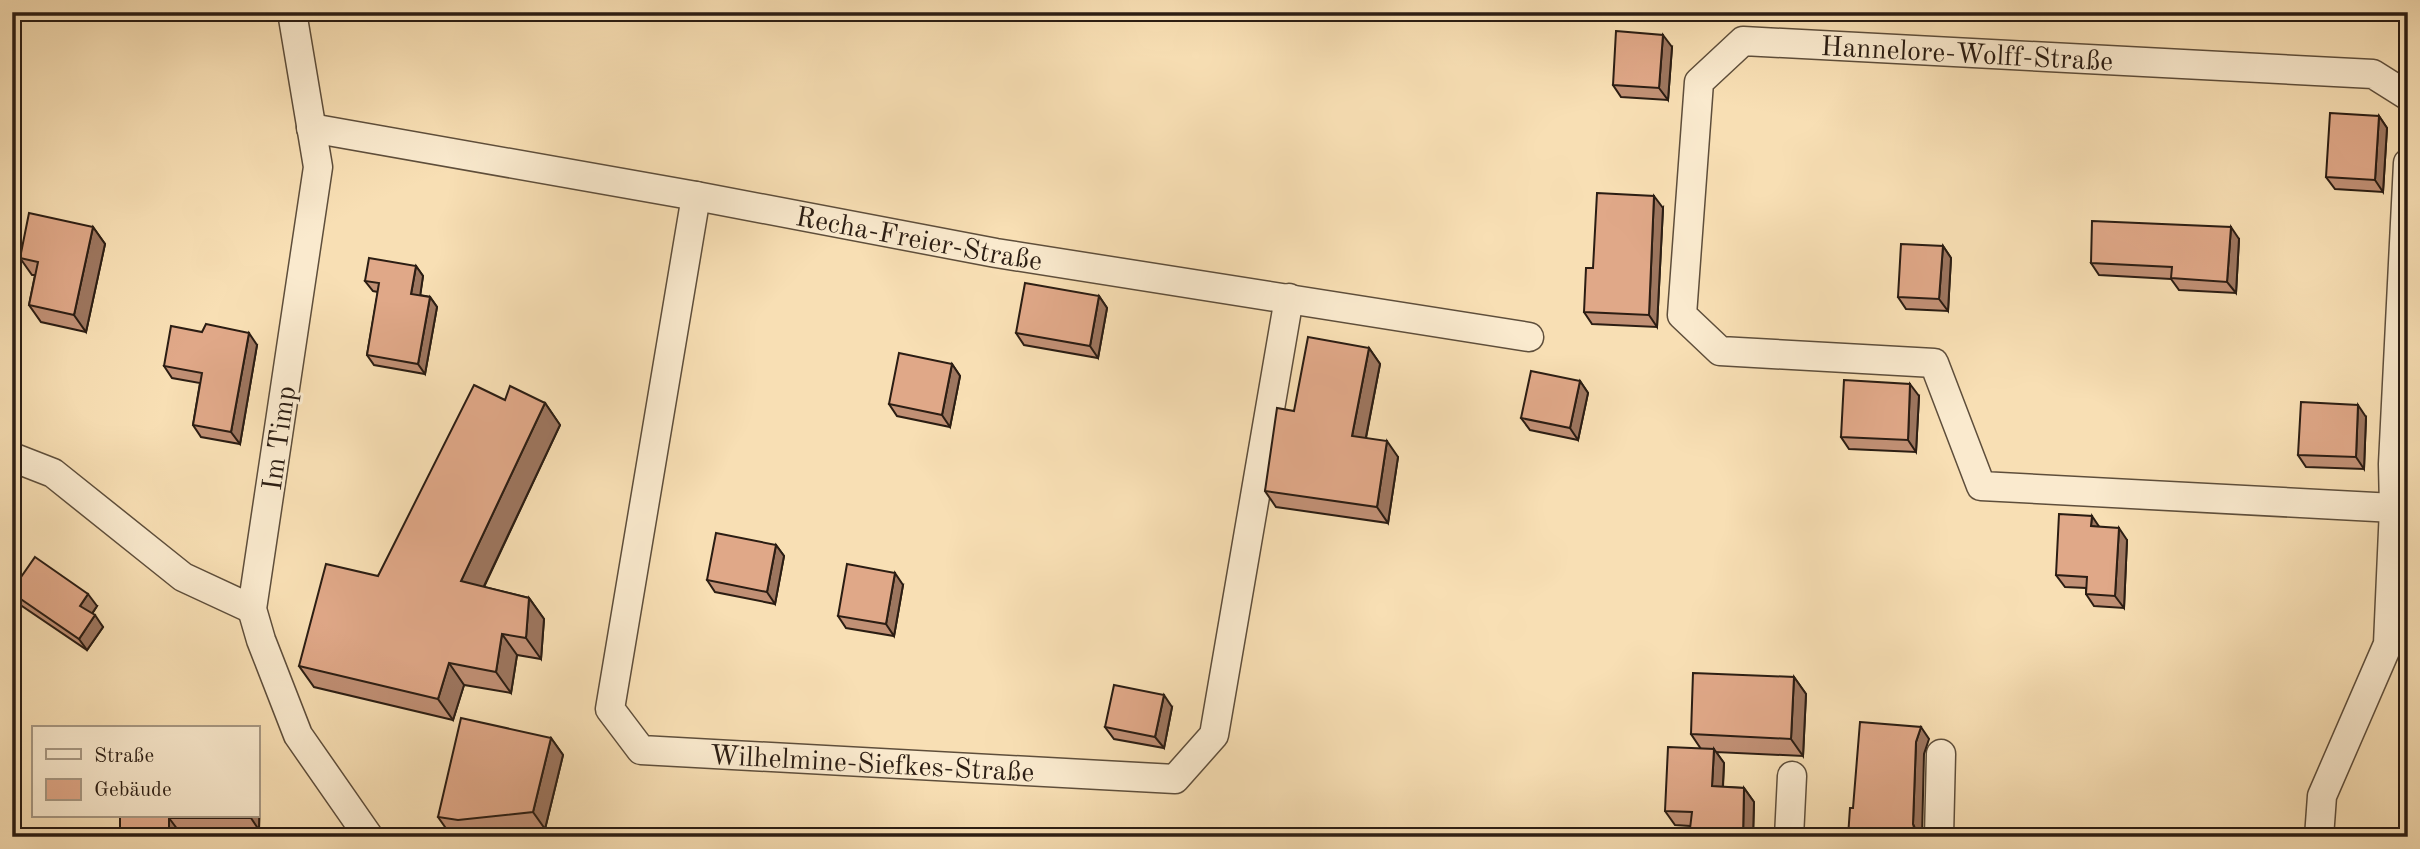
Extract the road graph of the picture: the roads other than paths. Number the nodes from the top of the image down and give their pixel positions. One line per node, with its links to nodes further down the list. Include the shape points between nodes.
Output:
1 (292, 12): 3 (street, Im Timp)
2 (2408, 96): 9 (street, Hannelore-Wolff-Straße, via 2373,75 1743,41 1699,82 1682,315 1720,351 1934,363 1981,486)
3 (312, 128): 5 (street, Recha-Freier-Straße); 10 (street, Im Timp, via 318,167)
4 (2408, 163): 9 (street)
5 (696, 195): 6 (street, Recha-Freier-Straße, via 996,253); 6 (street, Wilhelmine-Siefkes-Straße, via 610,709 641,751 1175,779 1214,735)
6 (1289, 298): 7 (street, Recha-Freier-Straße)
7 (1529, 337)
8 (12, 457): 10 (street, via 53,473 183,577)
9 (2394, 508): 16 (street, via 2388,644 2322,796)
10 (252, 609): 13 (street, Im Timp, via 298,735)
11 (1941, 754): 15 (street)
12 (1792, 776): 14 (street)
13 (369, 837)
14 (1789, 837)
15 (1938, 837)
16 (2319, 837)

